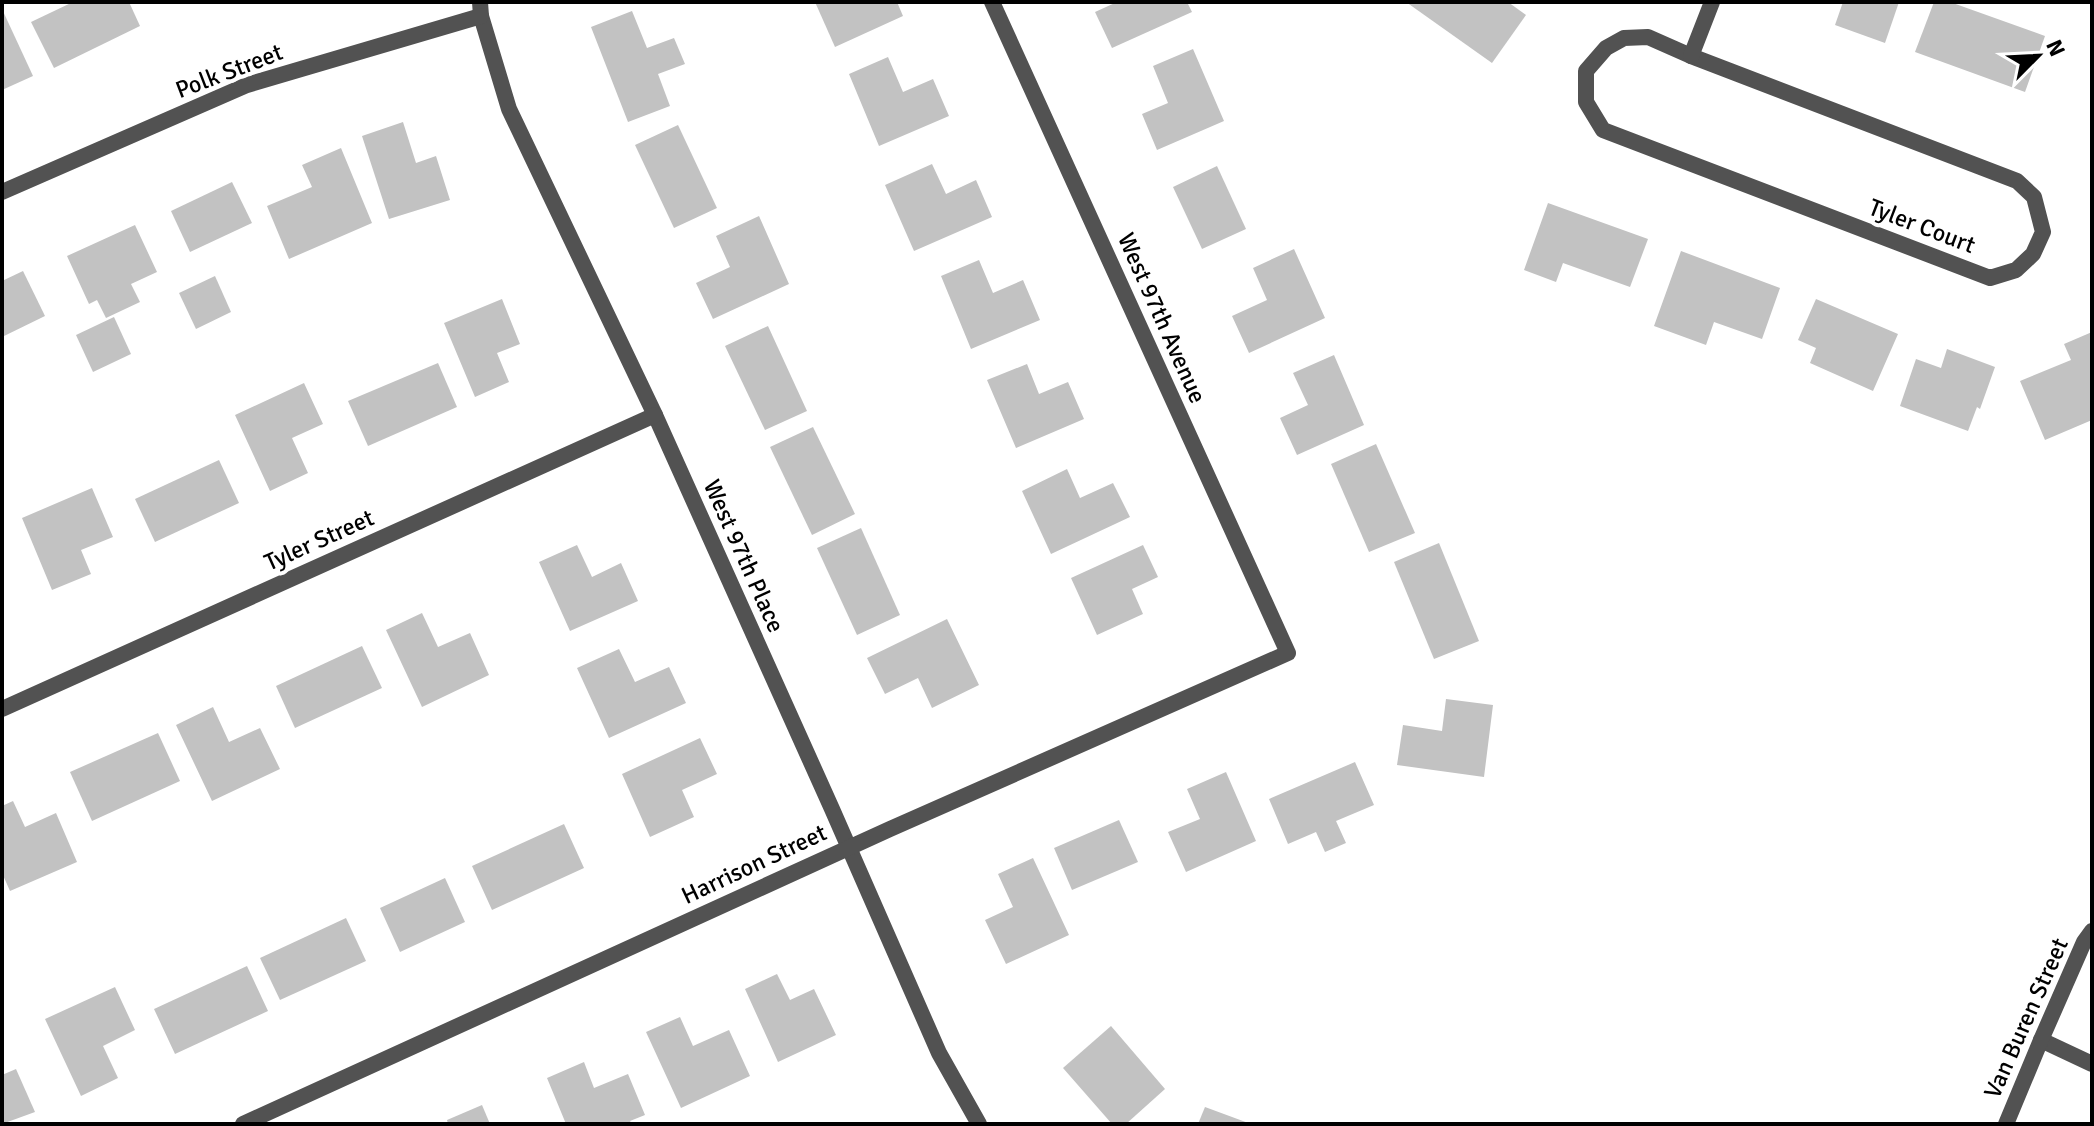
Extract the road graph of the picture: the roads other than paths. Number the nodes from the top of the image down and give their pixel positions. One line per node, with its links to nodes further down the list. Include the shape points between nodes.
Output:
1 (992, 2): 7 (street, West 97th Avenue)
2 (1712, 2): 4 (street)
3 (480, 9): 5 (street, Polk Street, via 247,85); 6 (street, West 97th Place, via 509,109)
4 (1691, 56): 4 (street, Tyler Court, via 1648,37 1624,38 1606,48 1586,71 1586,102 1603,130 1990,278 2016,270 2033,254 2043,232 2034,197 2017,181)
5 (2, 192)
6 (655, 415): 8 (street, Tyler Street); 9 (street, West 97th Place)
7 (1288, 653): 9 (street, Harrison Street)
8 (2, 709)
9 (849, 847): 13 (street, Harrison Street); 14 (street, West 97th Place, via 939,1053)
10 (2092, 931): 11 (street, Van Buren Street)
11 (2041, 1040): 12 (street); 15 (street, Van Buren Street)
12 (2092, 1064)
13 (243, 1124)
14 (979, 1124)
15 (2006, 1124)

